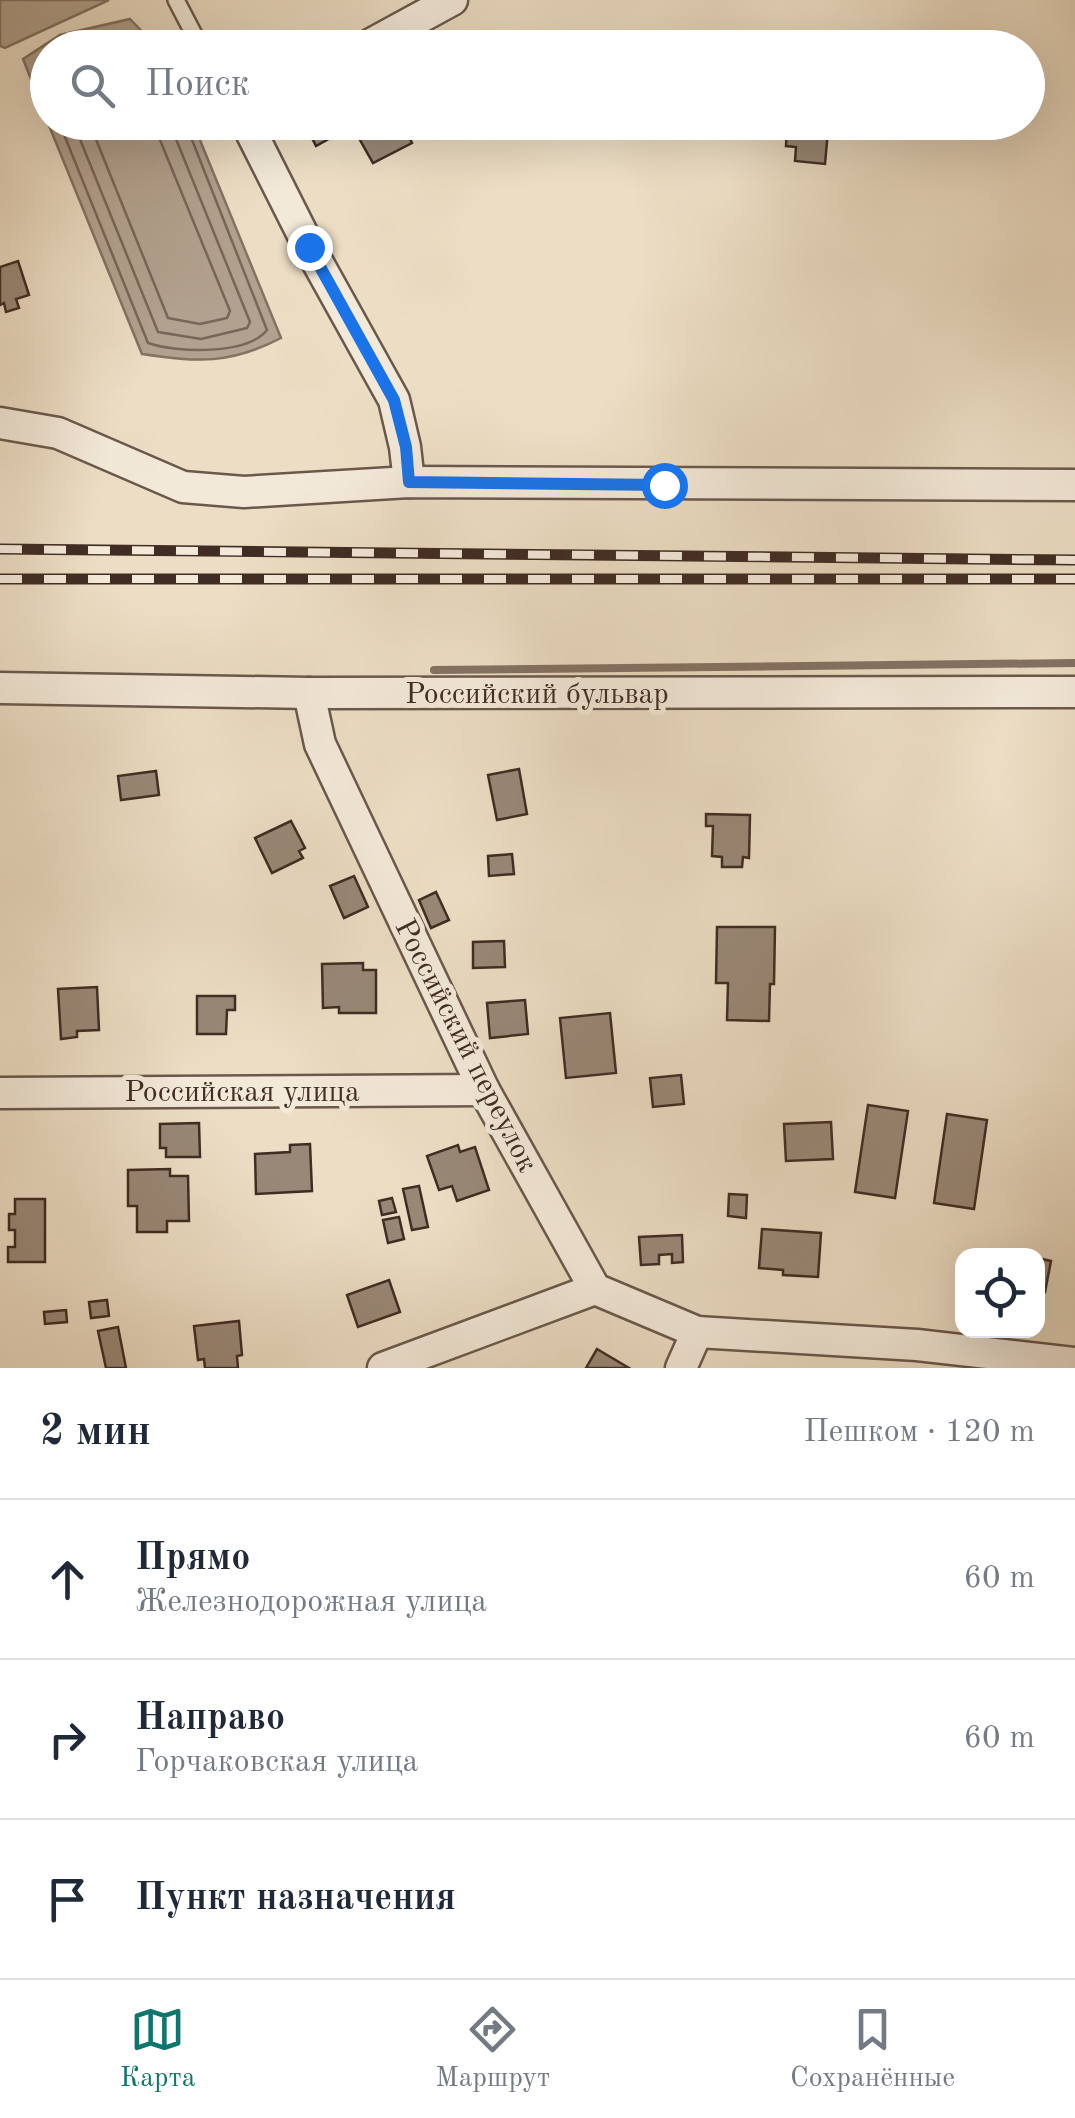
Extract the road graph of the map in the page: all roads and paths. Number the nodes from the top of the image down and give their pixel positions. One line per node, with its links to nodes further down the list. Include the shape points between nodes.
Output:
1 (176, 0): 3 (lane)
2 (452, 0): 4 (street)
3 (192, 30)
4 (397, 30)
5 (255, 140): 7 (street, via 394,400)
6 (0, 423): 7 (street, via 58,433 183,487 244,492)
7 (409, 482): 8 (street)
8 (1075, 485)
9 (0, 688): 11 (street, Российский бульвар)
10 (1075, 692): 11 (street, Российский бульвар)
11 (309, 693): 12 (street, Российский переулок, via 320,744)
12 (484, 1090): 13 (street, Российская улица); 14 (street, Российский переулок)
13 (0, 1093)
14 (595, 1289): 15 (street); 18 (street)
15 (697, 1332): 16 (street); 19 (street)
16 (912, 1356): 17 (street)
17 (1075, 1363)
18 (382, 1368)
19 (680, 1368)

